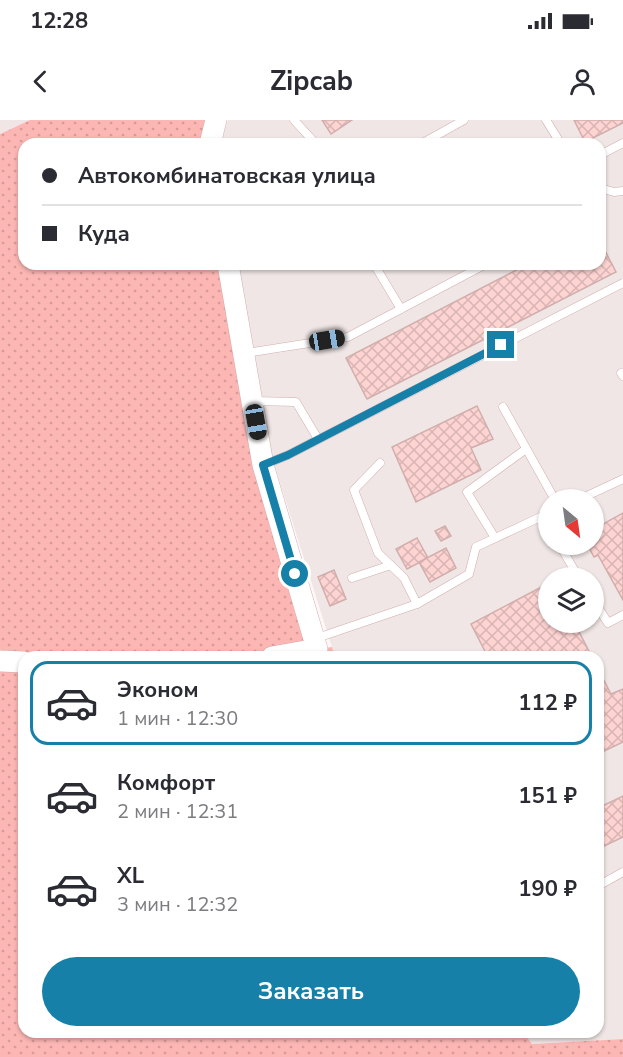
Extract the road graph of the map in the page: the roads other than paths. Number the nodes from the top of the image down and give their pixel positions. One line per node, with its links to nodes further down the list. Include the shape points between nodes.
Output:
1 (216, 120): 5 (street)
2 (294, 120): 6 (lane)
3 (465, 120): 7 (lane)
4 (546, 120): 8 (lane)
5 (212, 138)
6 (310, 138)
7 (432, 138)
8 (557, 138)
9 (623, 143): 10 (lane)
10 (606, 152)
11 (606, 190): 12 (lane)
12 (623, 191)
13 (229, 270): 18 (street)
14 (378, 270): 17 (lane)
15 (475, 270): 17 (lane)
16 (623, 283): 21 (lane)
17 (401, 309): 18 (lane, via 348,337)
18 (244, 353): 19 (street)
19 (253, 401): 21 (lane, via 296,402); 24 (street)
20 (502, 407): 22 (lane)
21 (318, 439): 24 (lane)
22 (526, 449): 26 (lane); 29 (lane, via 467,492)
23 (380, 463): 30 (lane, via 354,490 378,553)
24 (263, 465): 35 (street)
25 (623, 478): 27 (lane)
26 (549, 489)
27 (600, 489)
28 (538, 518): 29 (lane)
29 (495, 538): 32 (lane, via 476,547 469,574)
30 (391, 565): 31 (lane); 32 (lane, via 404,578)
31 (352, 578)
32 (417, 604): 35 (lane)
33 (623, 615): 34 (lane, via 608,624)
34 (604, 617)
35 (316, 644): 36 (street)
36 (292, 651)
37 (0, 661): 38 (street)
38 (18, 662)
39 (623, 872): 40 (lane)
40 (604, 883)

